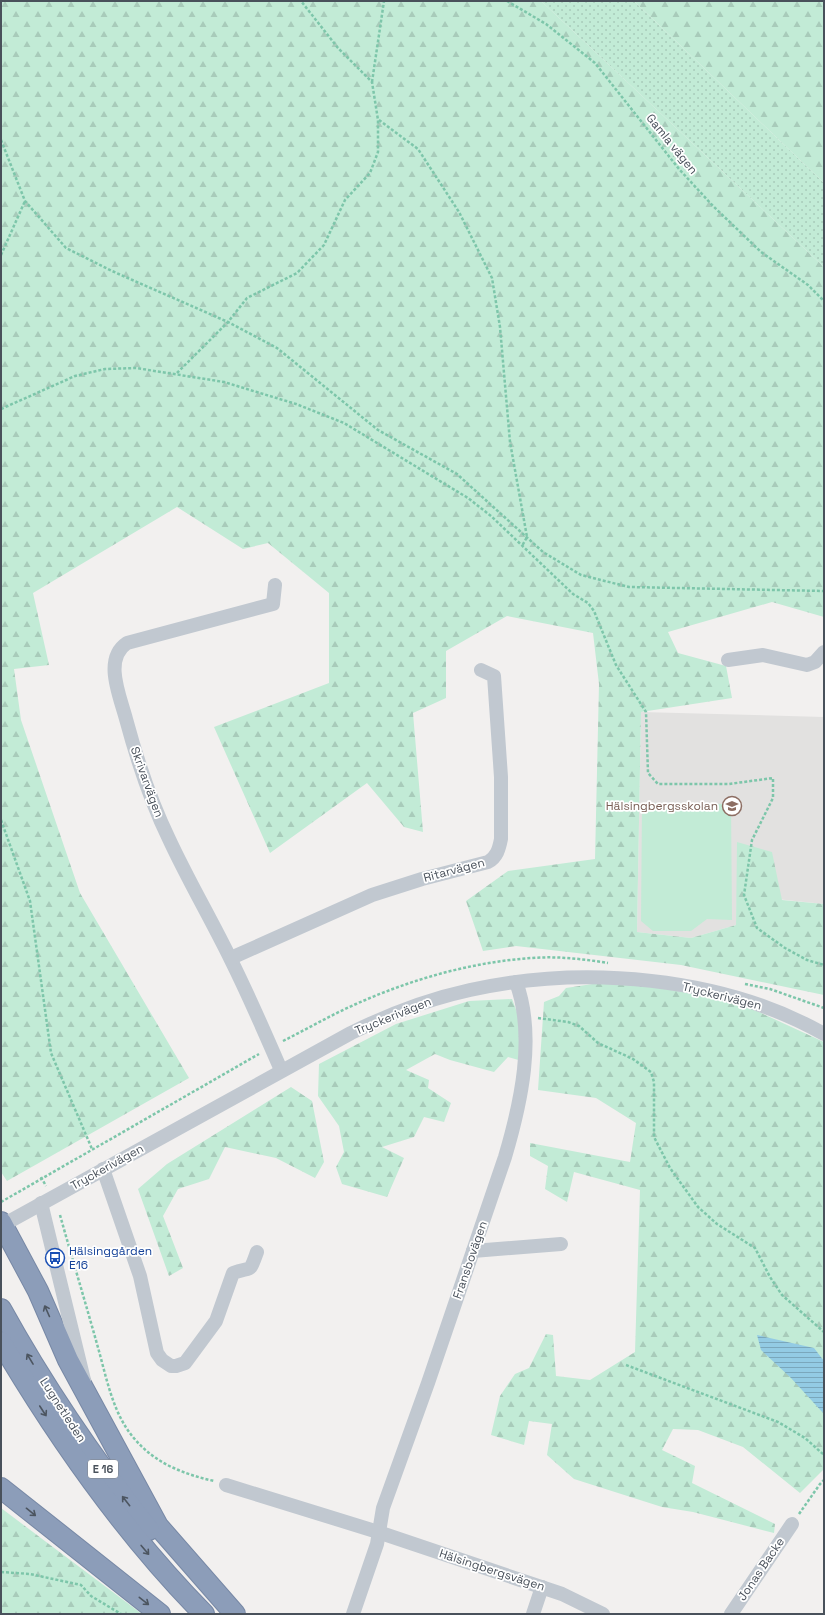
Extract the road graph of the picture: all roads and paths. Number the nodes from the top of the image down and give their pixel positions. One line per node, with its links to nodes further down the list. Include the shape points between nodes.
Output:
1 (301, 1): 4 (path, via 338,48)
2 (384, 1): 4 (path)
3 (507, 1): 9 (path, Gamla vägen, via 546,24 595,63 678,169 713,206 761,252 808,285)
4 (372, 82): 5 (path)
5 (378, 120): 10 (path, via 378,152 370,173 345,200 324,245 297,272 247,298); 13 (path, via 418,149 459,212 492,278 500,327 510,442)
6 (1, 140): 7 (path)
7 (25, 201): 8 (path); 10 (path, via 66,248)
8 (1, 255)
9 (824, 301)
10 (228, 322): 11 (path); 13 (path, via 278,348 378,430 457,474)
11 (177, 373): 12 (path, via 136,368 105,369 68,379); 14 (path, via 224,382 296,404 344,423 468,498)
12 (1, 410)
13 (527, 537): 14 (path); 16 (path, via 543,552 581,575 629,587)
14 (522, 546): 23 (path, via 594,611 616,665 646,712 648,773 658,784 729,784 774,778 774,798 752,840 744,895 756,928 801,957)
15 (275, 585): 21 (street, Skrivarvägen, via 273,604 132,641 121,647 116,657 118,688 150,795 174,849)
16 (824, 591)
17 (824, 652): 18 (street, via 815,662 807,665 763,655)
18 (728, 660)
19 (480, 670): 21 (street, Ritarvägen, via 494,676 501,777 501,839 494,858 488,862 372,895)
20 (1, 820): 31 (path, via 30,901 51,1053)
21 (230, 958): 29 (street, Skrivarvägen)
22 (615, 964): 29 (path, via 565,958 532,958 475,965 438,974 356,1004)
23 (824, 965)
24 (516, 982): 27 (street, Fransbovägen, via 522,998); 28 (street, Tryckerivägen, via 554,978 601,978 690,987 766,1007); 30 (street, Tryckerivägen, via 470,990 408,1008 351,1033)
25 (738, 983): 26 (path, via 770,989)
26 (824, 1008)
27 (523, 1016): 38 (street, Fransbovägen, via 525,1056 516,1120); 41 (path, via 568,1022 579,1026 598,1043 633,1059 651,1072 654,1082 654,1137 670,1168 698,1207 717,1224 755,1248 782,1295)
28 (824, 1034)
29 (271, 1048): 30 (street, Skrivarvägen); 31 (path)
30 (281, 1070): 32 (street, Tryckerivägen)
31 (92, 1148): 33 (path)
32 (103, 1169): 34 (street, Tryckerivägen); 39 (street, via 140,1276 157,1353 171,1366 185,1363 206,1336 216,1321 233,1273 248,1271)
33 (41, 1177): 34 (path); 35 (path)
34 (47, 1200): 36 (street, Tryckerivägen); 44 (street); 47 (path, via 60,1214 109,1385 125,1425 138,1443 159,1461 192,1476)
35 (1, 1202)
36 (1, 1224): 44 (highway, E 16, one-way to 36, via 68,1360 38,1291)
37 (561, 1244): 38 (street)
38 (473, 1251): 50 (street, Fransbovägen, via 383,1508)
39 (257, 1252)
40 (1, 1309): 56 (highway, Lugnetleden / E 16, one-way to 40, via 156,1538 109,1478 50,1392)
41 (824, 1332)
42 (1, 1342): 55 (highway, Lugnetleden / E 16, one-way to 55, via 44,1413 100,1493 158,1565)
43 (626, 1365): 45 (path, via 778,1422 805,1438)
44 (89, 1400): 57 (highway, E 16, via 158,1526)
45 (824, 1455)
46 (824, 1480): 49 (path)
47 (226, 1484): 50 (street, Hälsingbergsvägen)
48 (1, 1488): 54 (highway, one-way to 54)
49 (792, 1524): 61 (street, Jonas Backe)
50 (378, 1532): 52 (street, Hälsingbergsvägen); 58 (street, via 377,1544)
51 (1, 1572): 53 (path, via 30,1574 81,1585 91,1596)
52 (542, 1587): 59 (street); 60 (street, Hälsingbergsvägen)
53 (121, 1614)
54 (160, 1614)
55 (204, 1614)
56 (226, 1614)
57 (235, 1614)
58 (353, 1614)
59 (533, 1614)
60 (603, 1614)
61 (731, 1614)

